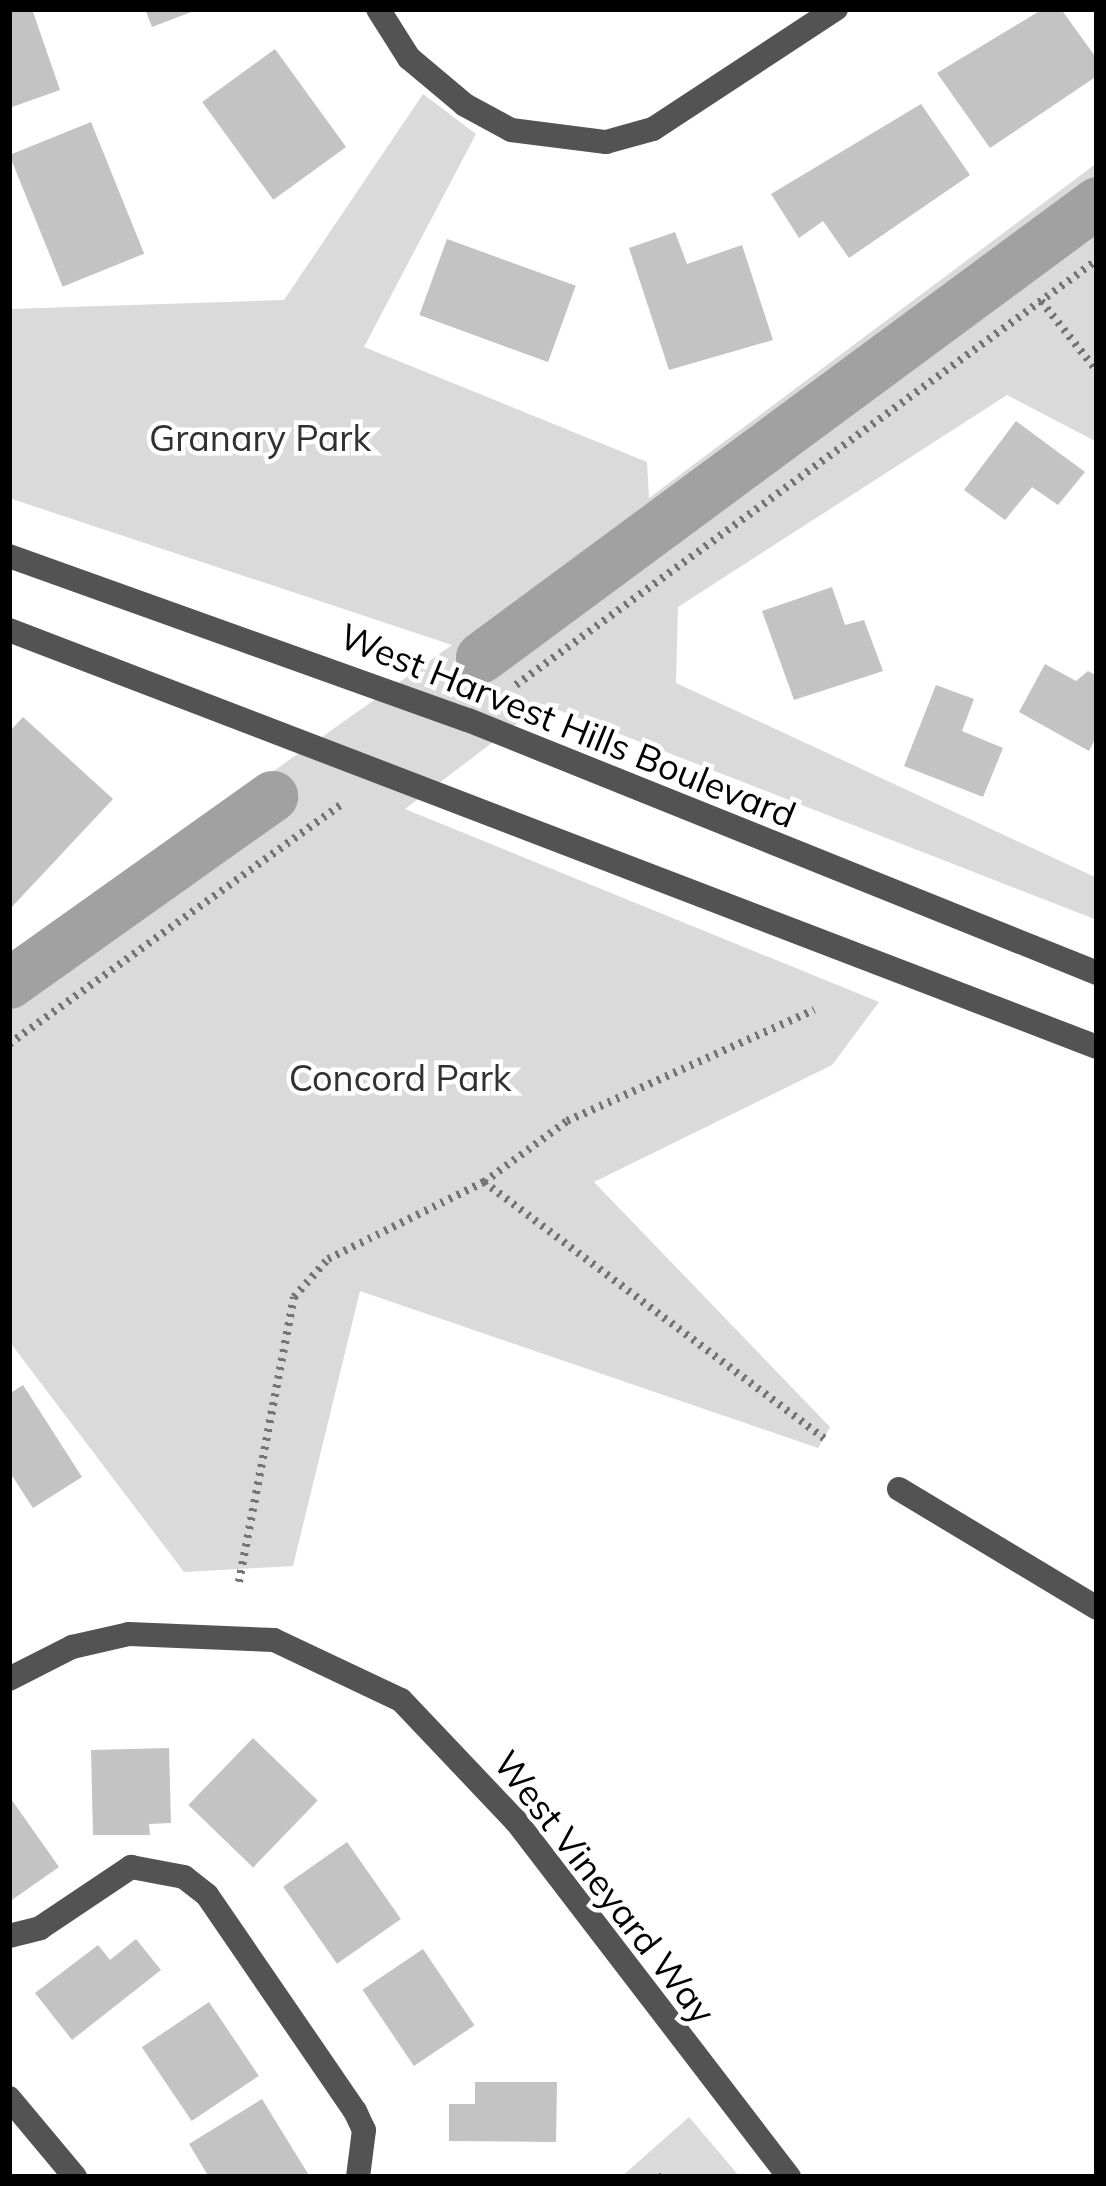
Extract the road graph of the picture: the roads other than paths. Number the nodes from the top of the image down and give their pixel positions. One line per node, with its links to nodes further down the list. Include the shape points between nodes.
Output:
1 (378, 9): 2 (street, via 435,86 511,130 606,142 653,128)
2 (836, 9)
3 (9, 556): 5 (street, West Harvest Hills Boulevard, via 468,720)
4 (9, 630): 6 (street)
5 (1097, 973)
6 (1097, 1047)
7 (899, 1489): 8 (street)
8 (1097, 1607)
9 (9, 1679): 14 (street, West Vineyard Way, via 72,1647 129,1634 274,1640 401,1700 462,1760)
10 (9, 1936): 13 (street, via 40,1928 131,1868 184,1877 207,1894 356,2111 364,2130)
11 (9, 2098): 12 (street)
12 (75, 2177)
13 (358, 2177)
14 (789, 2177)

